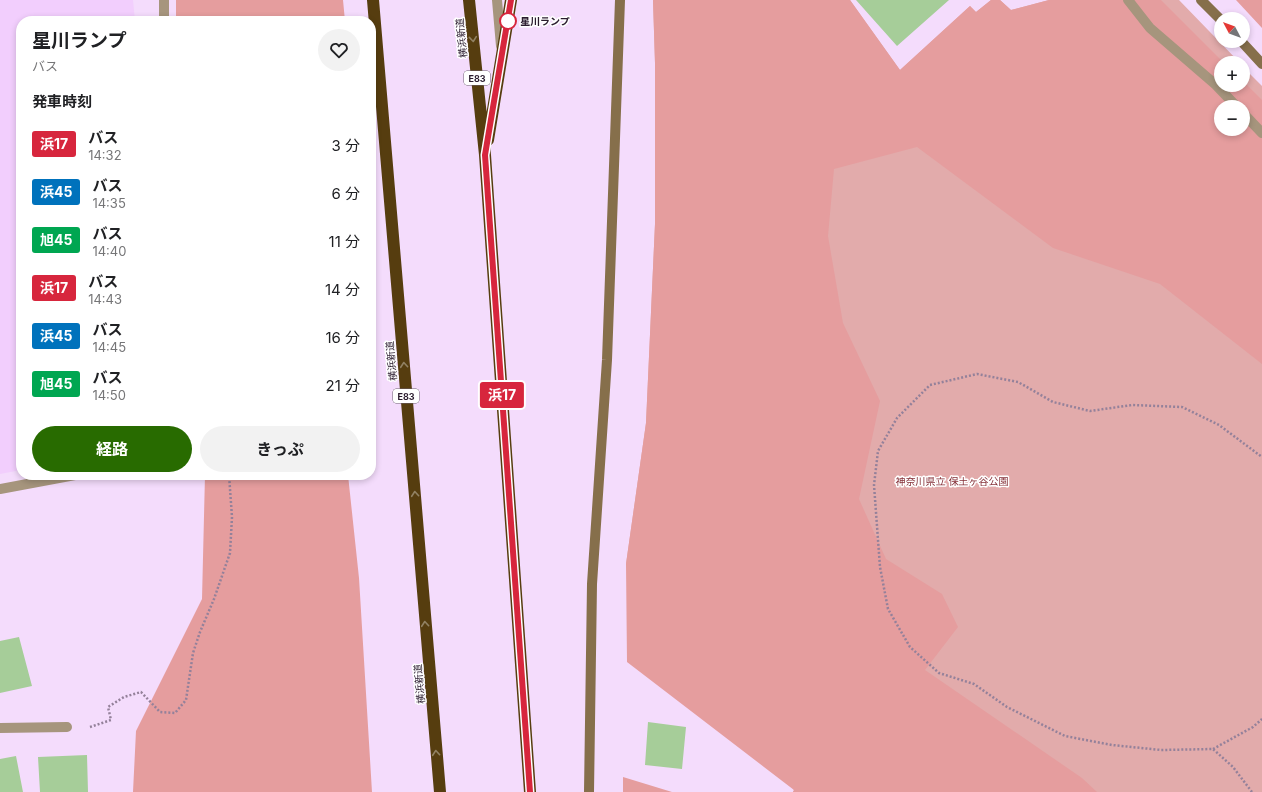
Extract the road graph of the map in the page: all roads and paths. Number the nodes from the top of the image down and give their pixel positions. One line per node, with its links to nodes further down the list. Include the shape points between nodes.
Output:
1 (164, 0): 10 (street)
2 (373, 0): 11 (highway, 横浜新道 / E83, one-way to 2)
3 (469, 0): 19 (highway, 横浜新道 / E83, one-way to 19)
4 (496, 0): 14 (street)
5 (511, 0): 14 (highway)
6 (620, 0): 30 (street, via 607,360 592,584)
7 (1128, 0): 16 (street, via 1150,28)
8 (1201, 0): 9 (street)
9 (1214, 13)
10 (164, 16)
11 (374, 16)
12 (376, 35): 28 (highway, 横浜新道 / E83, one-way to 12)
13 (1247, 48): 15 (street)
14 (502, 55): 19 (highway)
15 (1262, 64)
16 (1230, 100)
17 (1250, 120): 18 (street)
18 (1262, 133)
19 (485, 155): 29 (highway, 横浜新道 / E83)
20 (1262, 457): 27 (path, via 1220,425 1182,407 1132,405 1090,411 1053,402 1018,382 977,374 930,385 897,418 878,451 874,485 880,567 888,609 910,648 940,673 974,684 1007,707 1065,736 1161,750)
21 (48, 480): 23 (street)
22 (229, 480): 25 (path, via 232,516 230,553 193,653 186,700 176,713 160,712 141,692 124,697 108,707 111,720 78,731)
23 (0, 489)
24 (1262, 719): 27 (path, via 1253,727)
25 (67, 727): 26 (street)
26 (0, 728)
27 (1213, 749): 31 (path, via 1233,768)
28 (440, 792)
29 (530, 792)
30 (589, 792)
31 (1252, 792)

